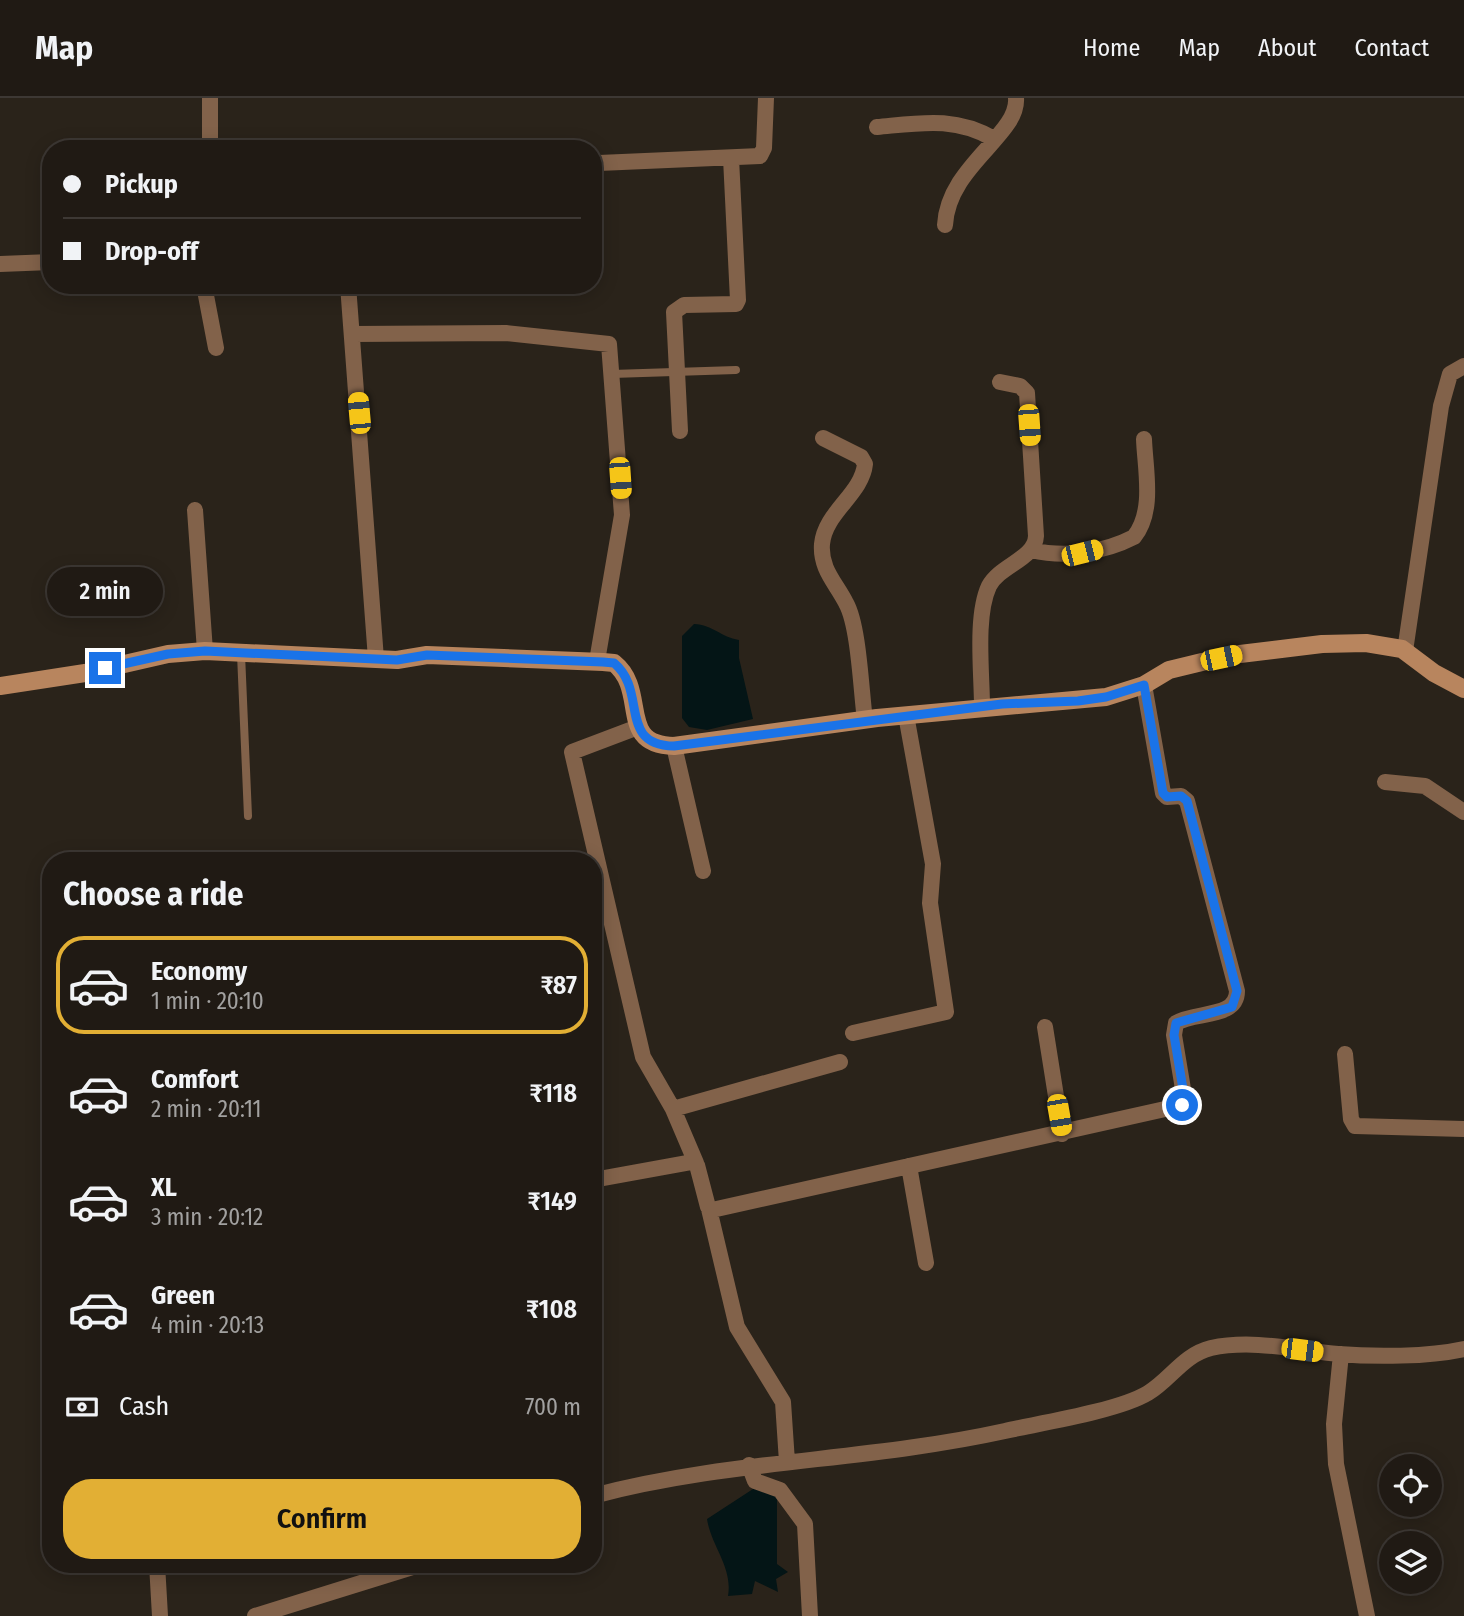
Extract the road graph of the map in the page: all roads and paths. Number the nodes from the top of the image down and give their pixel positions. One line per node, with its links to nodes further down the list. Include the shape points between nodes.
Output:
1 (210, 98): 6 (street)
2 (766, 98): 7 (street, via 764,153)
3 (1016, 98): 5 (street, via 1011,121)
4 (877, 127): 5 (street, via 951,122)
5 (994, 139): 9 (street, via 960,180 948,205)
6 (210, 140)
7 (731, 158): 8 (street); 19 (street, via 738,300 736,304 684,305 674,312)
8 (602, 163)
9 (946, 225)
10 (42, 262): 11 (street)
11 (0, 264)
12 (206, 294): 15 (street)
13 (349, 294): 14 (street)
14 (353, 334): 18 (street, via 506,333 602,341 611,347); 29 (street)
15 (216, 348)
16 (1464, 366): 27 (street, via 1450,374 1441,405)
17 (736, 370): 19 (lane)
18 (612, 374): 19 (lane); 30 (street, via 622,515)
19 (677, 374): 21 (street)
20 (1000, 382): 25 (street, via 1025,388 1028,397 1036,536)
21 (680, 431)
22 (823, 438): 36 (street, via 861,457 865,464 831,519 822,547 828,576 850,613)
23 (1143, 439): 25 (street, via 1146,507 1134,537 1082,553)
24 (195, 510): 26 (street)
25 (1031, 550): 34 (street, via 996,575 988,588 982,626)
26 (205, 651): 28 (main road); 32 (main road)
27 (1405, 651): 31 (main road, via 1366,643 1284,648 1169,670); 33 (main road)
28 (241, 654): 29 (main road); 41 (lane)
29 (376, 659): 30 (main road, via 427,655)
30 (597, 662): 37 (main road, via 614,663 627,679)
31 (1144, 685): 34 (main road, via 1078,701); 51 (street, via 1163,793 1187,801 1235,981 1236,1001 1229,1009 1176,1023 1182,1105)
32 (0, 686)
33 (1464, 689)
34 (982, 707): 35 (main road)
35 (906, 715): 36 (main road); 46 (street, via 933,864 930,903 946,1012)
36 (865, 720): 38 (main road)
37 (638, 726): 38 (main road, via 652,744); 42 (street, via 572,752)
38 (674, 746): 43 (street)
39 (1385, 782): 40 (street, via 1425,786)
40 (1464, 812)
41 (248, 816)
42 (595, 852)
43 (703, 871)
44 (602, 881): 49 (street, via 643,1057)
45 (1045, 1027): 51 (street)
46 (853, 1033)
47 (1345, 1054): 50 (street, via 1355,1126)
48 (840, 1062): 49 (street)
49 (673, 1109): 52 (street)
50 (1464, 1129)
51 (1062, 1134): 53 (street)
52 (696, 1163): 54 (street); 55 (street)
53 (909, 1166): 55 (street); 56 (street)
54 (602, 1179)
55 (709, 1209): 59 (street, via 737,1327 783,1402)
56 (926, 1263)
57 (1464, 1349): 58 (street)
58 (1341, 1354): 59 (street, via 1283,1347 1211,1348 1190,1357 1146,1394 1123,1403 1002,1432); 67 (street, via 1334,1424 1336,1464)
59 (787, 1462): 60 (street)
60 (749, 1465): 61 (street); 66 (street, via 755,1480 780,1490 805,1524)
61 (602, 1494)
62 (158, 1573): 64 (street)
63 (393, 1573): 65 (street)
64 (160, 1616)
65 (256, 1616)
66 (810, 1616)
67 (1367, 1616)

